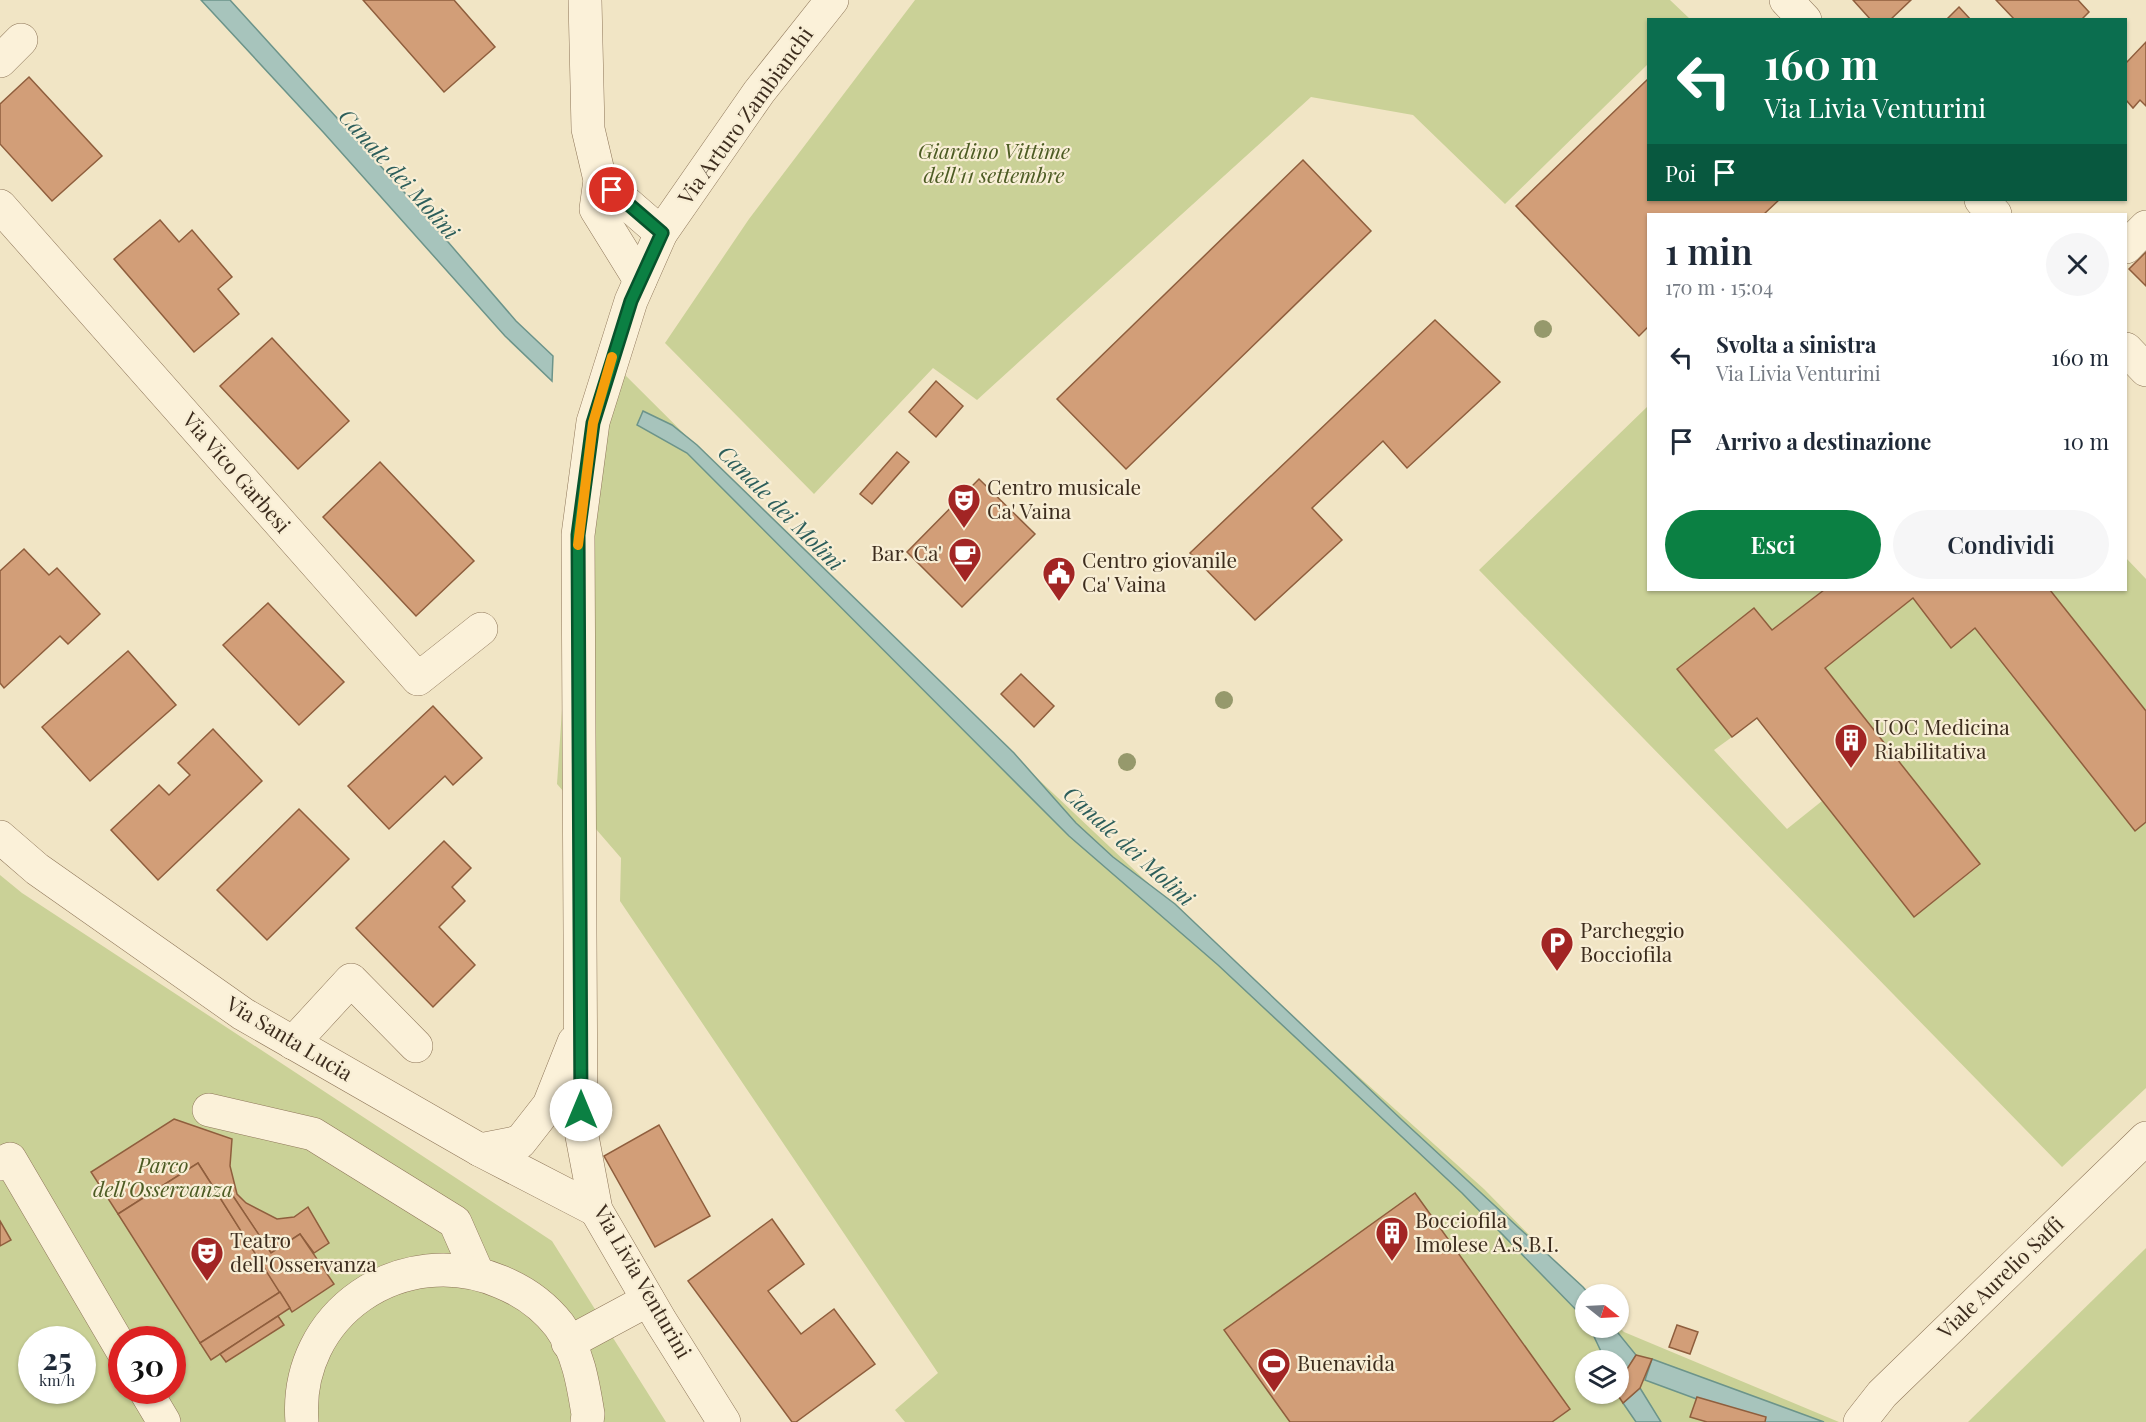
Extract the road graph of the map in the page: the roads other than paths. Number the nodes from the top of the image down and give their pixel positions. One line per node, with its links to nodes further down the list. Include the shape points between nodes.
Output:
1 (585, 0): 5 (street, via 588,129)
2 (832, 0): 10 (street, Via Arturo Zambianchi, via 759,92)
3 (1786, 0): 4 (street)
4 (1803, 18)
5 (600, 180): 10 (street); 12 (street, via 596,209)
6 (1982, 201): 8 (street)
7 (0, 206): 15 (street, Via Vico Garbesi, via 418,679)
8 (1994, 213)
9 (2146, 226): 11 (street)
10 (662, 233): 12 (street, Via Livia Venturini)
11 (2127, 246)
12 (640, 280): 17 (street, Via Livia Venturini, via 616,342 593,423 578,535)
13 (2127, 350): 14 (street)
14 (2146, 370)
15 (481, 629)
16 (0, 837): 18 (street, Via Santa Lucia, via 37,869 243,1014)
17 (580, 1026): 22 (street, Via Livia Venturini, via 549,1105 520,1142); 24 (street, Via Livia Venturini, via 581,1131)
18 (293, 1043): 19 (street, via 351,980); 22 (street, Via Santa Lucia)
19 (416, 1046)
20 (209, 1110): 25 (street, via 313,1134 455,1222)
21 (2146, 1138): 34 (street, Viale Aurelio Saffi, via 1882,1394)
22 (480, 1150): 24 (street, Via Santa Lucia)
23 (0, 1164): 27 (street, via 10,1159)
24 (596, 1210): 26 (street, Via Livia Venturini)
25 (477, 1272): 28 (street, via 523,1291 559,1325); 31 (street, via 428,1268 381,1282 341,1311 313,1351 300,1399)
26 (648, 1300): 28 (street); 33 (street, Via Livia Venturini)
27 (108, 1326)
28 (568, 1343): 32 (street, via 581,1369)
29 (153, 1404): 30 (street)
30 (164, 1422)
31 (302, 1422)
32 (587, 1422)
33 (724, 1422)
34 (1860, 1422)

